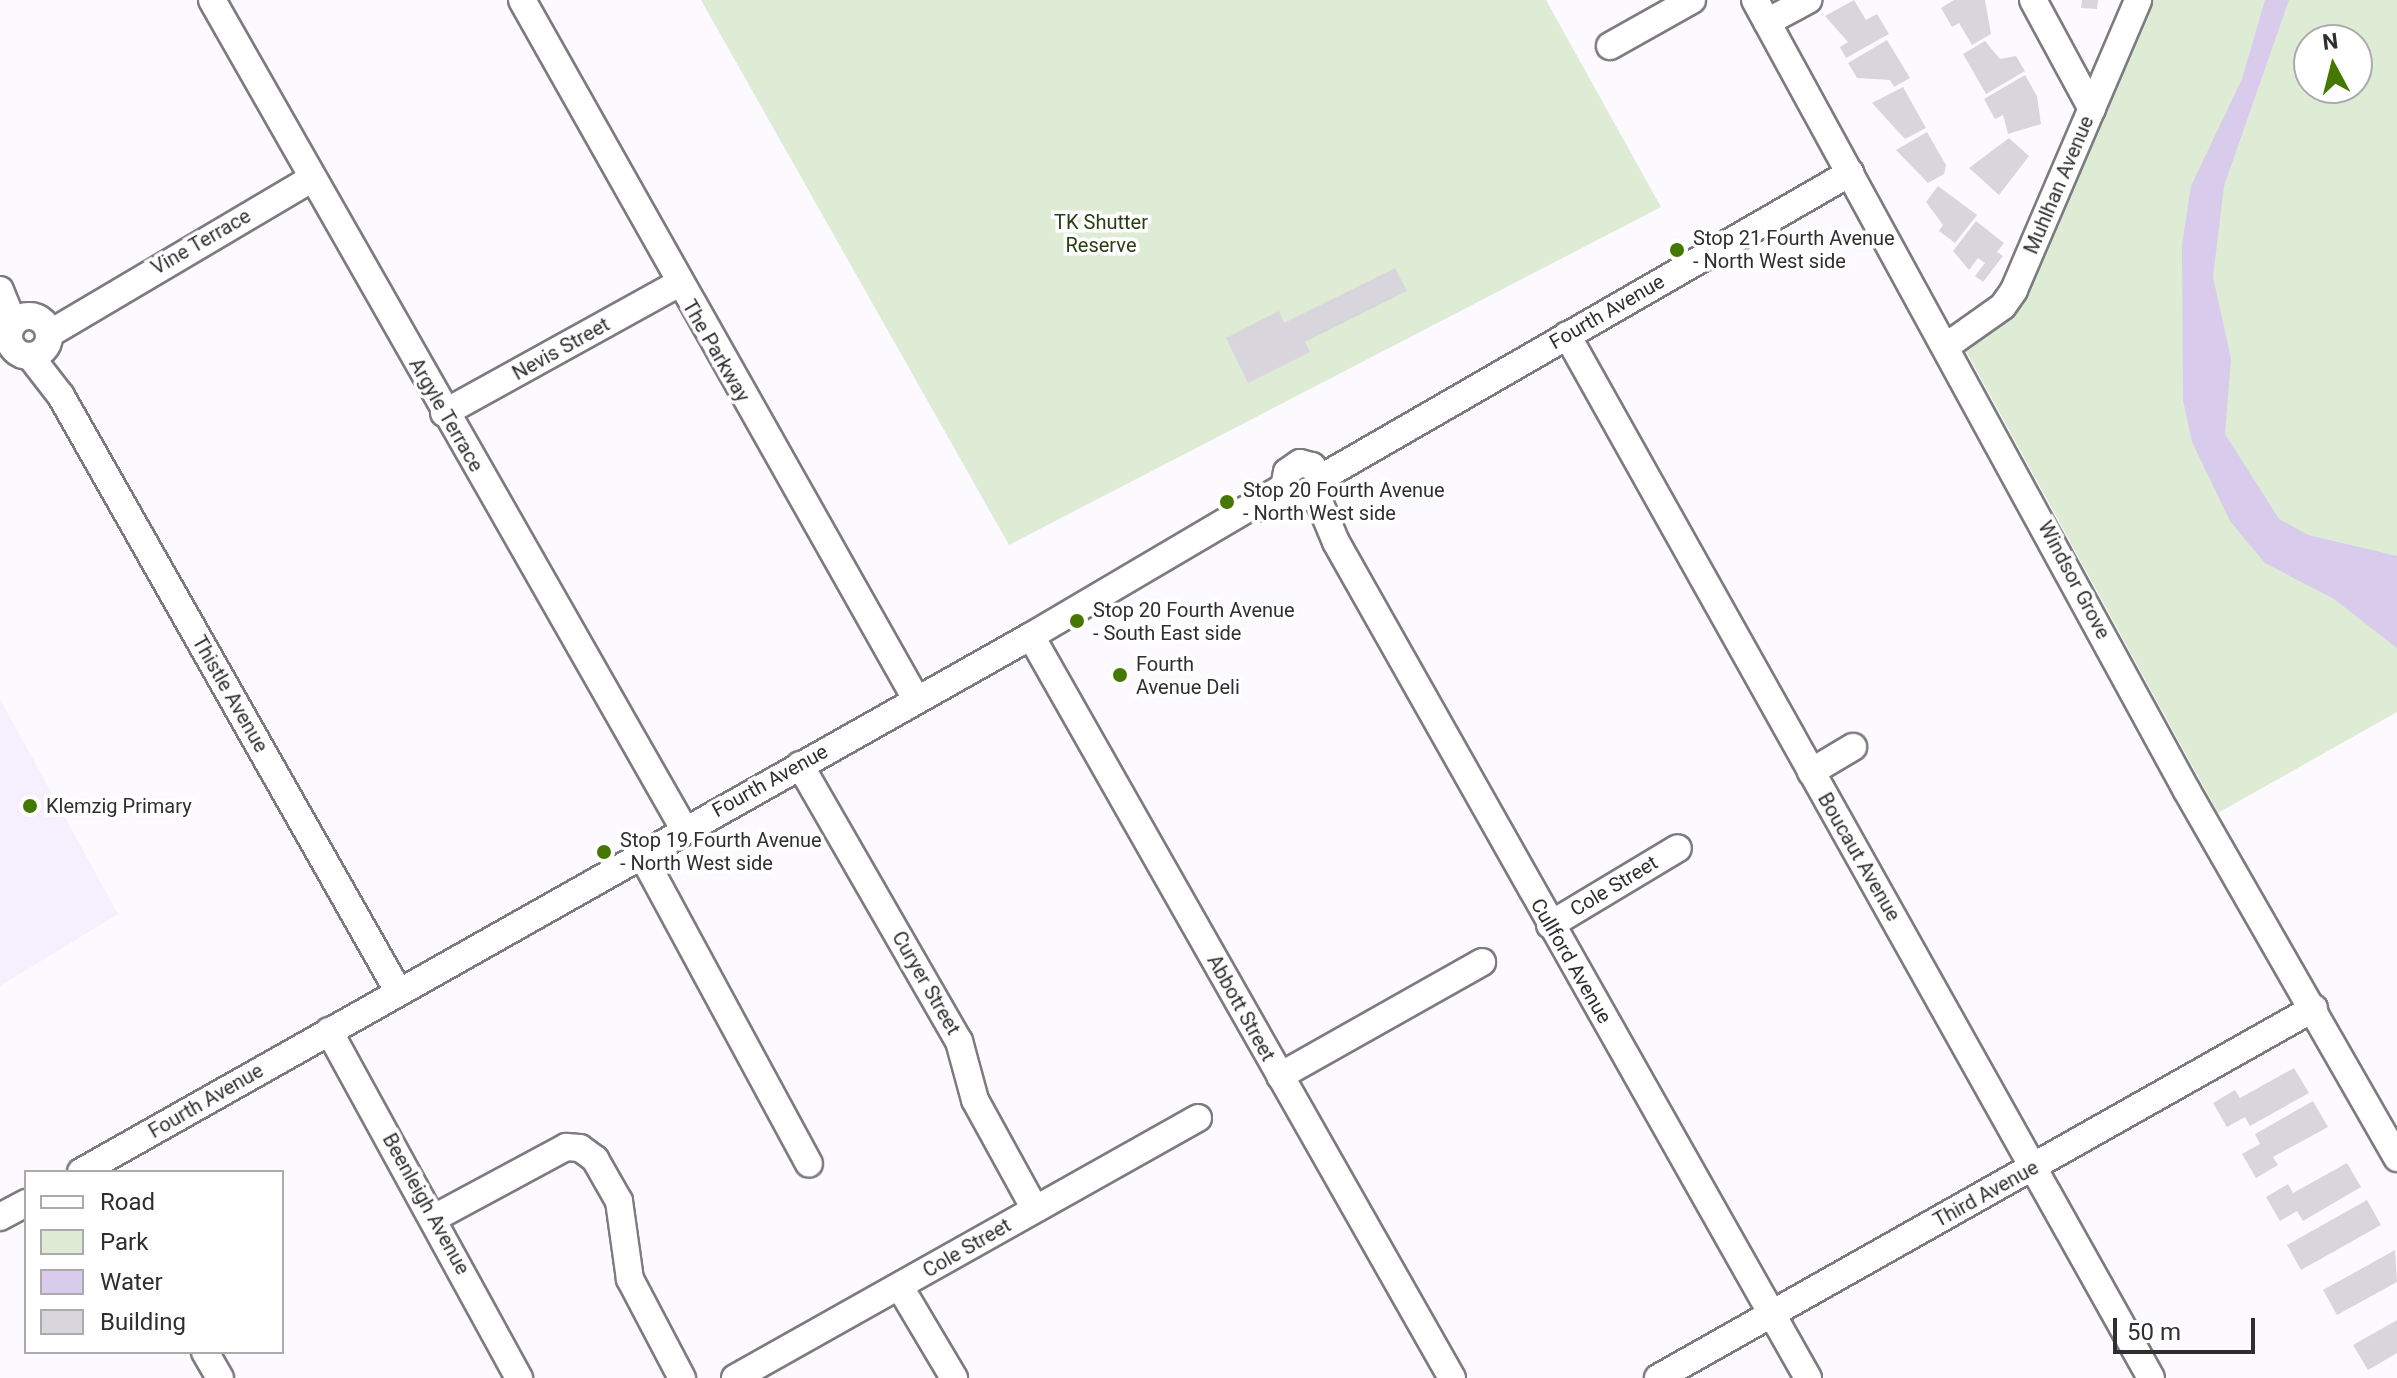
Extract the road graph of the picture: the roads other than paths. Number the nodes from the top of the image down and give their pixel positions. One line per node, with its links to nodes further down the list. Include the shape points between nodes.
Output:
1 (212, 0): 11 (street, Argyle Terrace)
2 (522, 0): 12 (street, The Parkway)
3 (1692, 0): 8 (street)
4 (1808, 0): 7 (street)
5 (2033, 0): 9 (street)
6 (2138, 0): 9 (street, Muhlhan Avenue)
7 (1761, 11): 10 (street, Windsor Grove)
8 (1610, 46)
9 (2092, 109): 16 (street, Muhlhan Avenue, via 2014,290 2003,306)
10 (1850, 173): 14 (street, Fourth Avenue); 16 (street, Windsor Grove)
11 (311, 179): 15 (street, Vine Terrace); 17 (street, Argyle Terrace)
12 (678, 284): 17 (street, Nevis Street); 20 (street, The Parkway)
13 (2, 294): 15 (street, Thistle Avenue)
14 (1567, 335): 18 (street, Fourth Avenue, via 1363,449); 23 (street, Boucaut Avenue)
15 (23, 339): 29 (street, Thistle Avenue, via 61,396)
16 (1948, 345): 30 (street, Windsor Grove, via 2187,791)
17 (444, 413): 24 (street, Argyle Terrace)
18 (1306, 487): 19 (street, Fourth Avenue, via 1251,511); 27 (street, Cullford Avenue)
19 (1031, 636): 20 (street, Fourth Avenue); 32 (street, Abbott Street)
20 (916, 699): 22 (street, Fourth Avenue)
21 (1853, 747): 23 (street)
22 (800, 765): 24 (street, Fourth Avenue); 39 (street, Curyer Street, via 959,1041 975,1100)
23 (1811, 772): 36 (street, Boucaut Avenue)
24 (684, 829): 26 (street, Fourth Avenue)
25 (1678, 848): 27 (street, Cole Street)
26 (641, 853): 29 (street, Fourth Avenue); 35 (street)
27 (1550, 925): 43 (street, Cullford Avenue)
28 (1482, 962): 32 (street)
29 (398, 991): 31 (street, Fourth Avenue)
30 (2314, 1008): 34 (street, Windsor Grove); 36 (street, Third Avenue)
31 (329, 1031): 37 (street, Fourth Avenue); 41 (street, Beenleigh Avenue)
32 (1280, 1076): 50 (street, Abbott Street)
33 (1198, 1118): 39 (street, Cole Street)
34 (2397, 1158)
35 (809, 1164)
36 (2035, 1166): 43 (street, Third Avenue); 53 (street, Boucaut Avenue)
37 (96, 1168)
38 (24, 1204): 40 (street)
39 (1035, 1209): 42 (street, Cole Street)
40 (0, 1217)
41 (436, 1217): 46 (street, Beenleigh Avenue); 47 (street, via 566,1147 580,1148 595,1159 619,1201 633,1287)
42 (900, 1287): 48 (street, Cole Street); 49 (street)
43 (1772, 1314): 51 (street, Third Avenue); 52 (street, Cullford Avenue)
44 (206, 1354): 45 (street)
45 (220, 1378)
46 (519, 1378)
47 (682, 1378)
48 (735, 1378)
49 (954, 1378)
50 (1452, 1378)
51 (1658, 1378)
52 (1808, 1378)
53 (2151, 1378)

